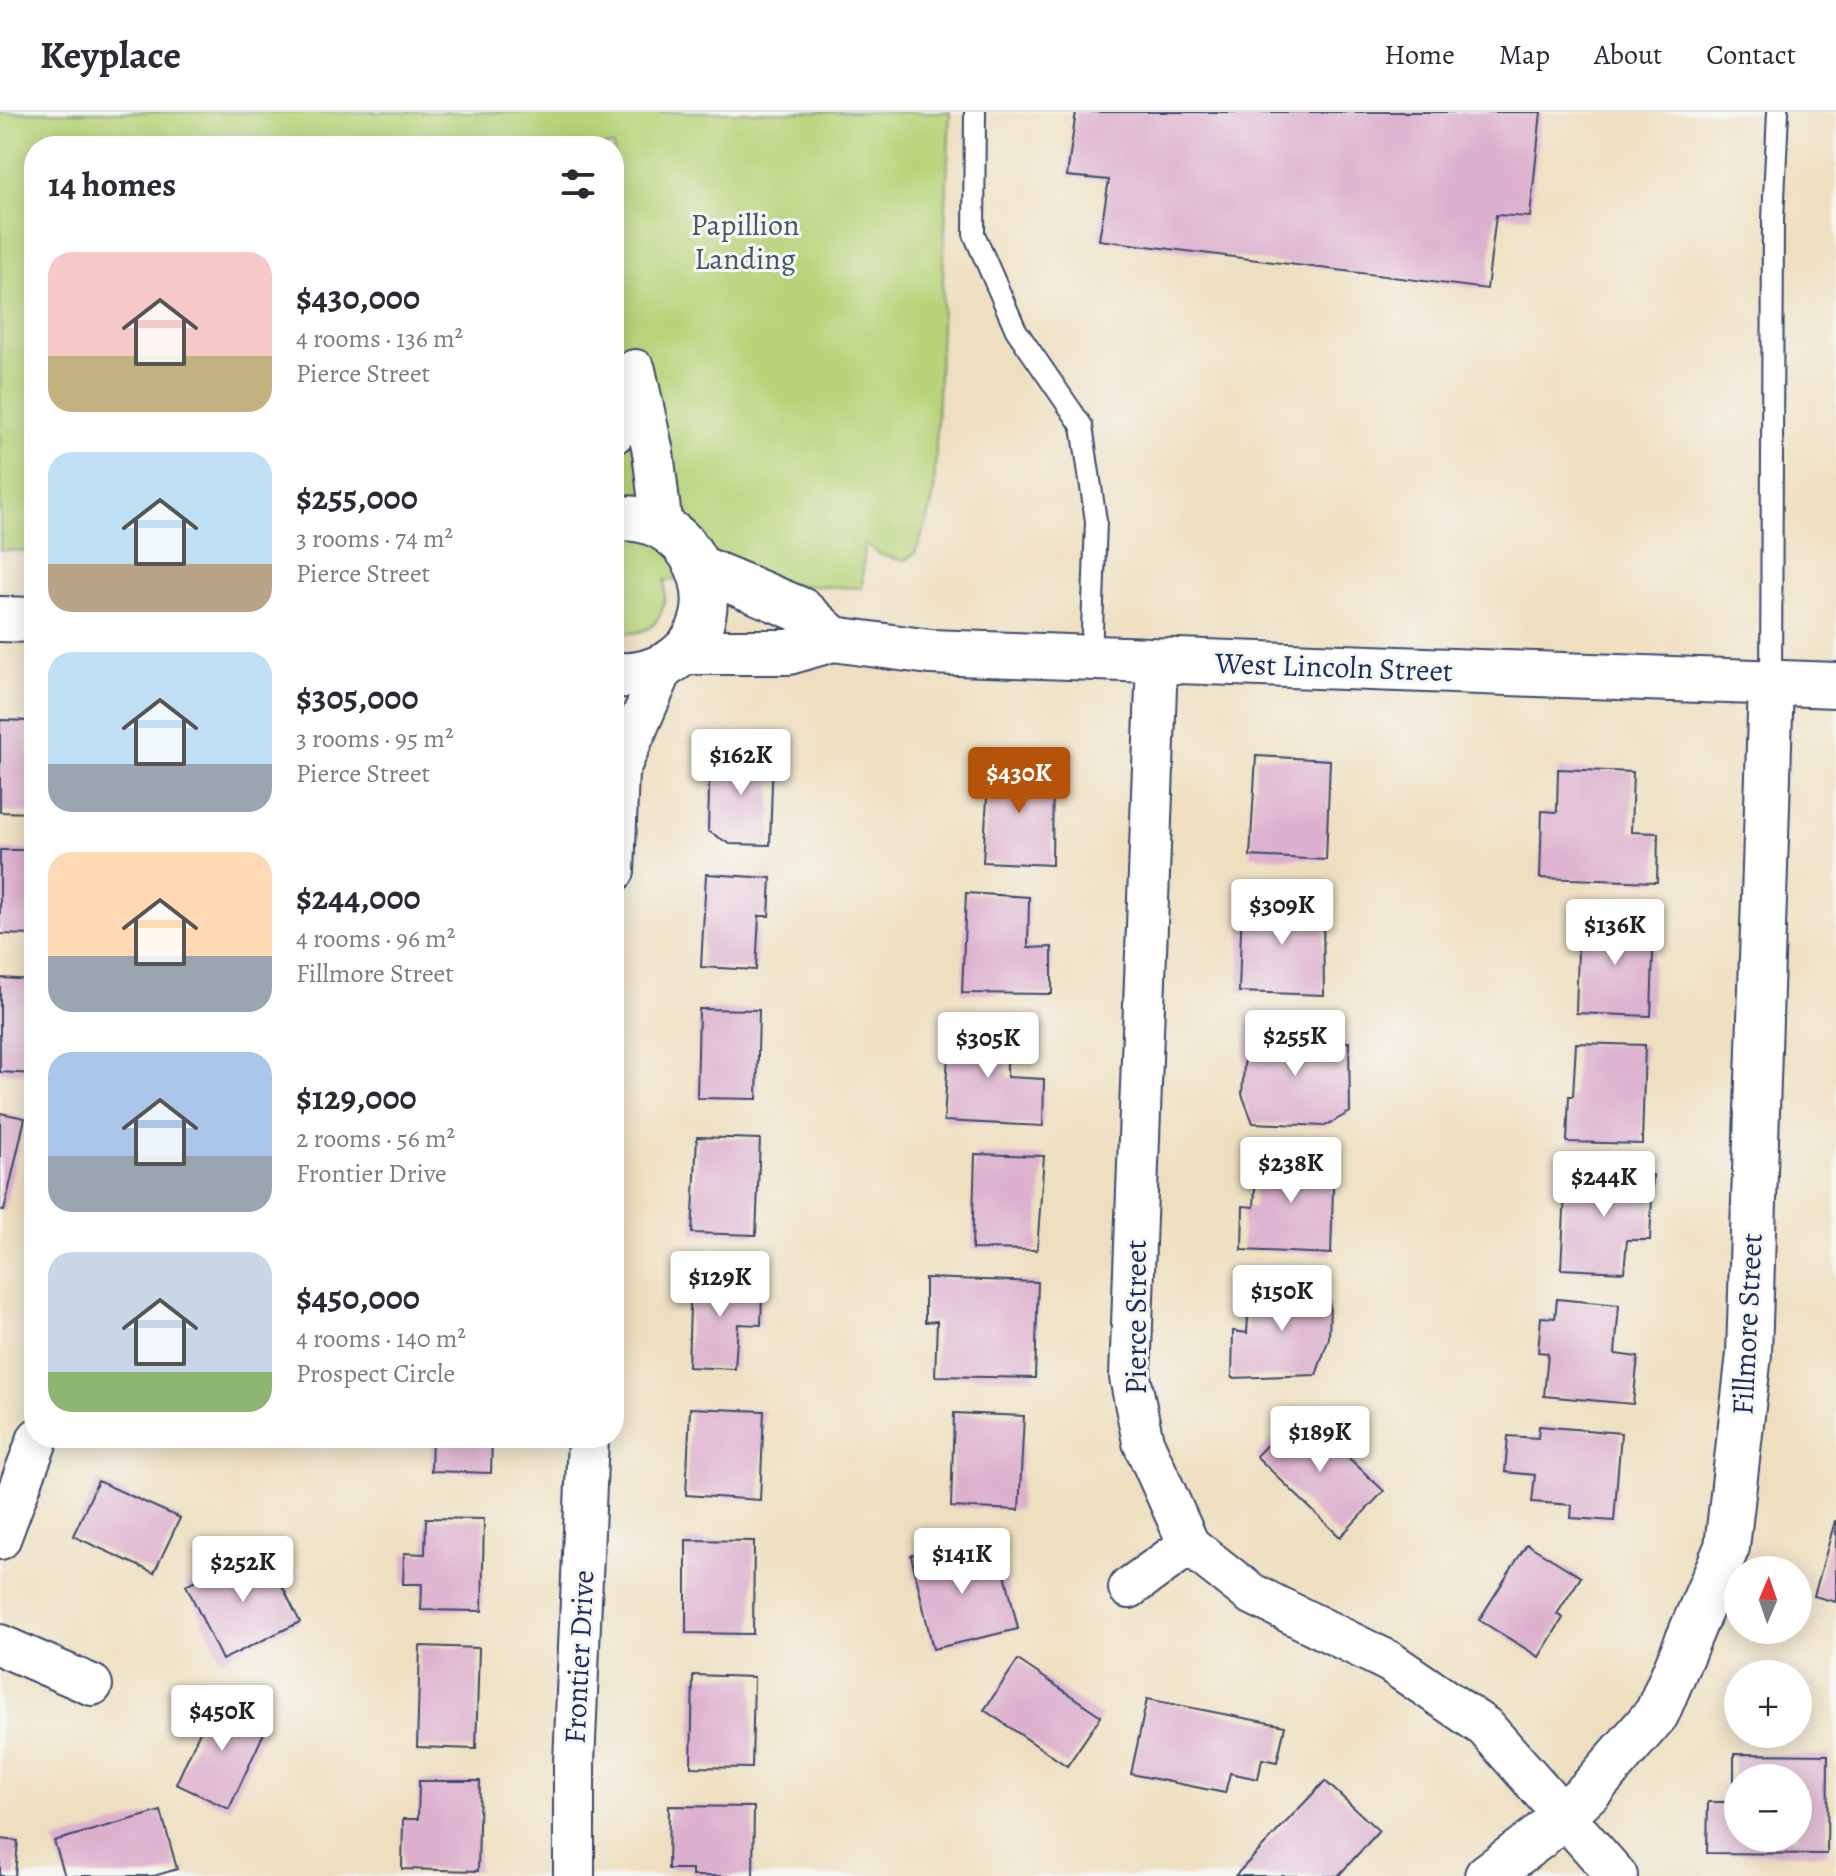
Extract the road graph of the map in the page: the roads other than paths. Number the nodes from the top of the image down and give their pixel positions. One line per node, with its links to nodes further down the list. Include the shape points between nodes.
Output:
1 (975, 112): 10 (lane, via 974,234 1016,330 1082,426 1096,521)
2 (1778, 112): 14 (lane)
3 (624, 403): 5 (street, via 635,370)
4 (624, 518): 5 (street)
5 (662, 528): 6 (street, via 688,547)
6 (700, 568): 9 (street, via 801,610); 11 (street, via 704,613 696,634)
7 (0, 619): 8 (street)
8 (24, 620)
9 (833, 639): 10 (street, West Lincoln Street, via 930,652); 11 (street, West Lincoln Street, via 789,652)
10 (1091, 658): 12 (street, West Lincoln Street)
11 (674, 659): 13 (street, West Lincoln Street, via 644,673); 16 (street)
12 (1157, 661): 14 (street, West Lincoln Street); 20 (street, Pierce Street, via 1130,1377 1143,1442)
13 (624, 674)
14 (1771, 684): 15 (street, West Lincoln Street); 24 (street, Fillmore Street, via 1749,1354 1727,1547 1657,1713)
15 (1836, 685)
16 (624, 749)
17 (34, 1448): 19 (street)
18 (588, 1448): 25 (street, Frontier Drive)
19 (0, 1539)
20 (1189, 1545): 21 (street); 24 (street, Pierce Street, via 1250,1593 1390,1662 1485,1727)
21 (1129, 1588)
22 (0, 1645): 23 (street)
23 (92, 1685)
24 (1564, 1815): 26 (street, Fillmore Street); 27 (street, Pierce Street)
25 (574, 1876)
26 (1487, 1876)
27 (1617, 1876)

